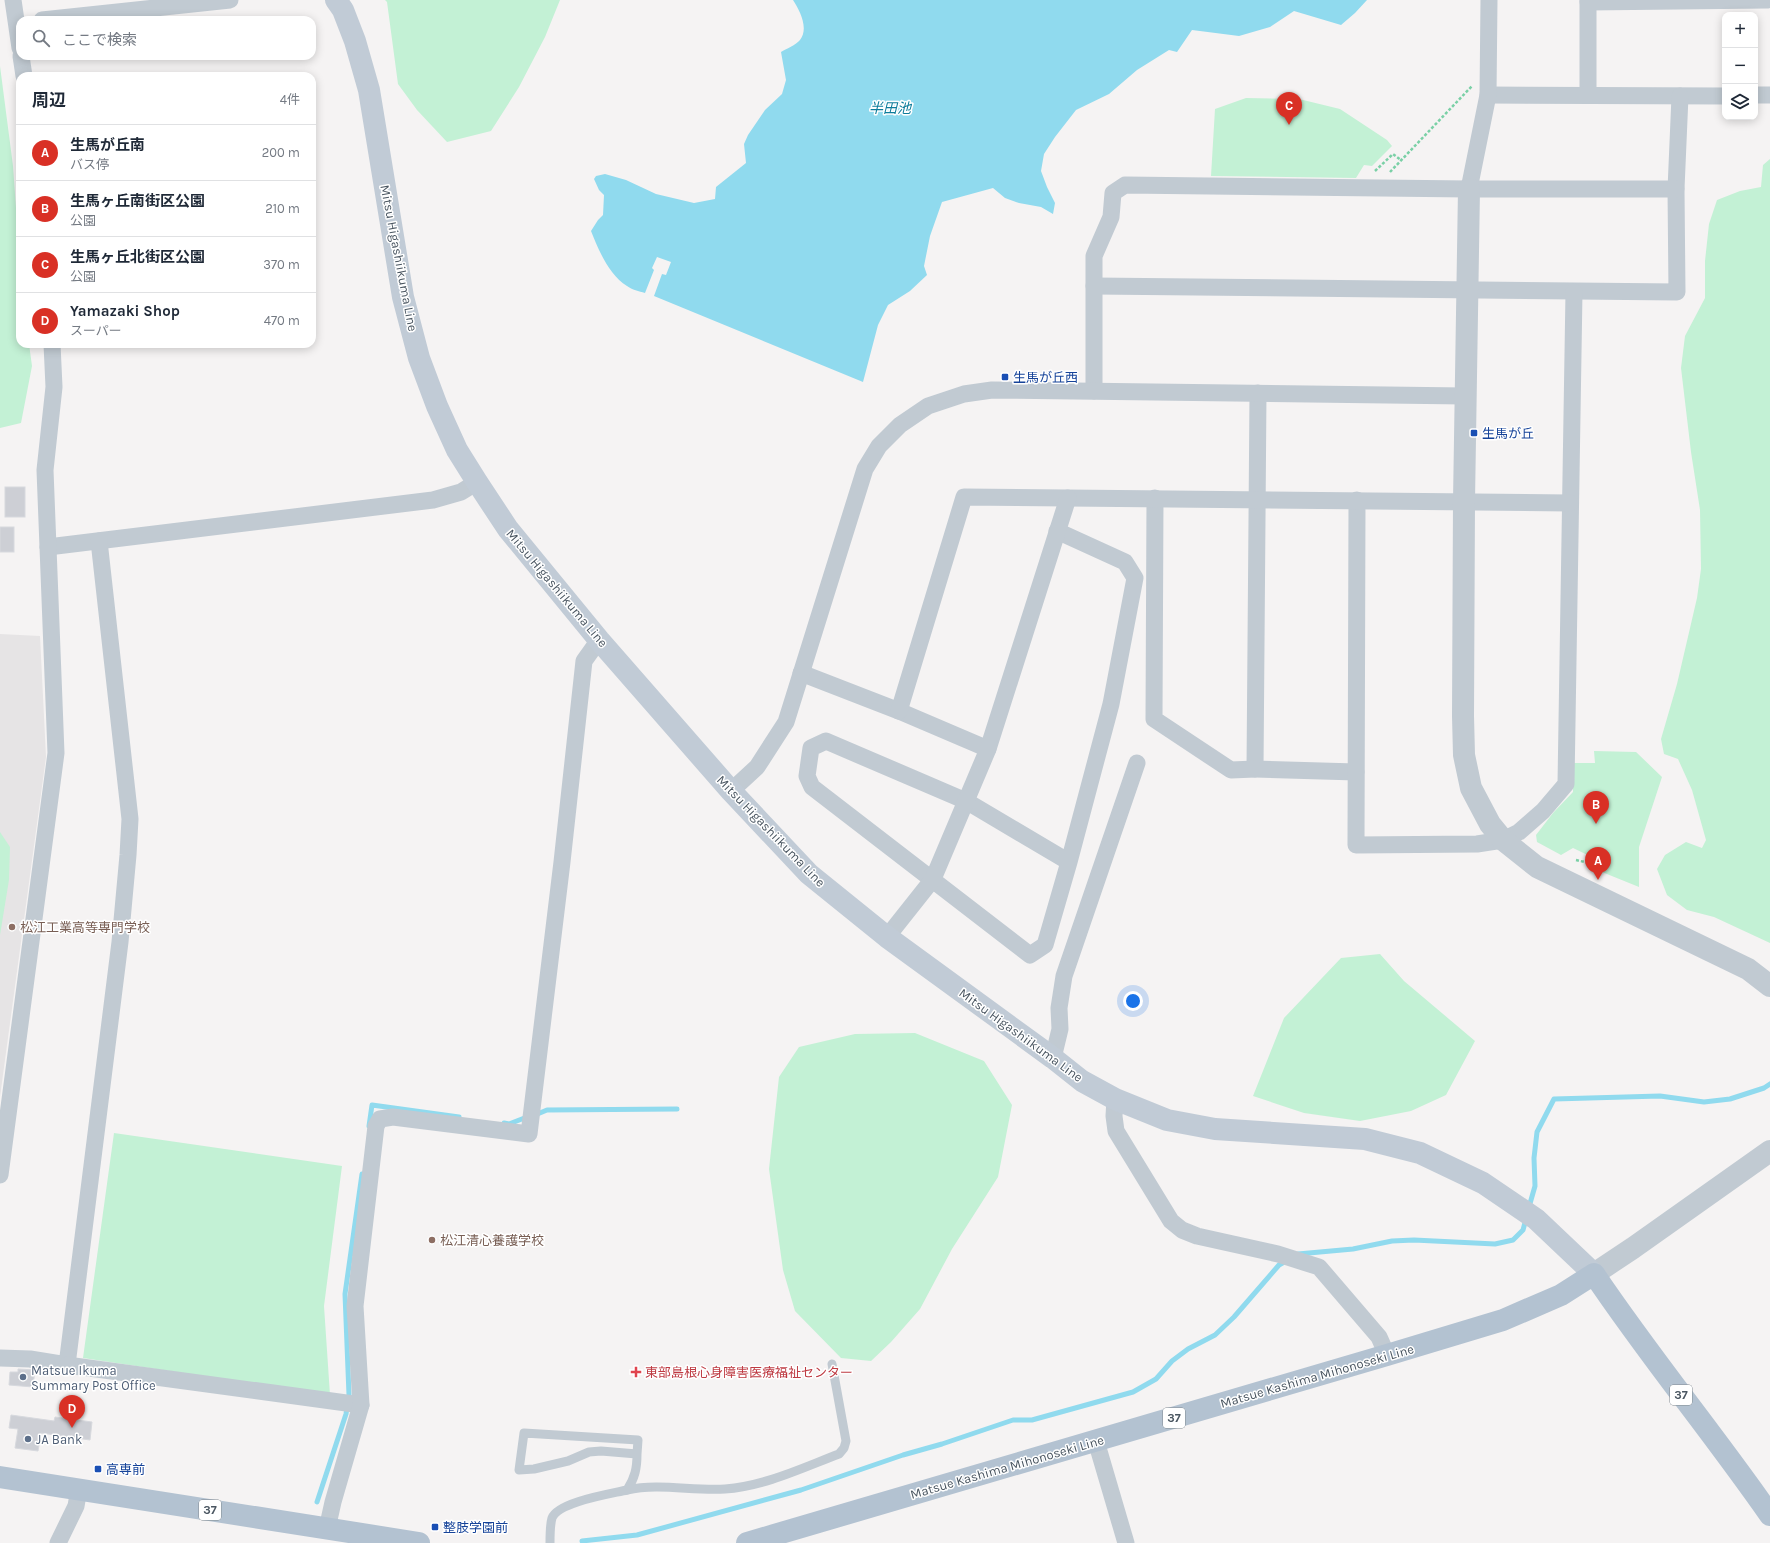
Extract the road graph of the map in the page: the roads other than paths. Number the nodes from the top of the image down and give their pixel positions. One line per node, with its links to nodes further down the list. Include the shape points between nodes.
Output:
1 (13, 0): 7 (street)
2 (230, 0): 8 (street)
3 (336, 0): 26 (main road, Mitsu Higashiikuma Line, via 343,10 355,41 369,90 403,297 419,358 437,406)
4 (1489, 0): 11 (street)
5 (1766, 0): 6 (street)
6 (1588, 1): 12 (street)
7 (17, 16)
8 (80, 16)
9 (22, 60): 10 (street)
10 (23, 72)
11 (1488, 95): 12 (street); 18 (street)
12 (1588, 95): 15 (street)
13 (1758, 95): 14 (street)
14 (1770, 95)
15 (1680, 96): 16 (street); 17 (street)
16 (1722, 96)
17 (1676, 189): 18 (street); 21 (street, via 1677,292)
18 (1469, 190): 19 (street, via 1373,180 1125,185 1113,193 1111,217 1094,256); 20 (street)
19 (1094, 286): 20 (street); 23 (street)
20 (1467, 290): 21 (street); 25 (street)
21 (1574, 292): 32 (street)
22 (52, 348): 35 (street, via 54,386 45,470)
23 (1094, 391): 24 (street); 37 (street, via 992,390 964,394 928,406 900,425 879,446 865,469)
24 (1258, 393): 25 (street); 29 (street)
25 (1465, 396): 31 (street)
26 (477, 482): 34 (street, via 461,492 433,500); 36 (main road, Mitsu Higashiikuma Line, via 508,529)
27 (1068, 498): 28 (street); 33 (street); 38 (street, via 964,497)
28 (1155, 498): 29 (street); 41 (street, via 1154,719 1231,770)
29 (1257, 499): 30 (street); 41 (street)
30 (1357, 500): 31 (street); 42 (street)
31 (1464, 501): 32 (street); 45 (street, via 1464,755 1471,788 1490,824)
32 (1570, 503): 45 (street, via 1566,784 1543,811 1519,832)
33 (1057, 531): 39 (street); 46 (street, via 1125,562 1135,578 1111,704)
34 (99, 541): 35 (street); 58 (street, via 130,819 120,942)
35 (48, 547): 53 (street, via 56,753)
36 (599, 640): 43 (main road, Mitsu Higashiikuma Line); 59 (street, via 584,661 529,1134 393,1117 380,1119 376,1126 355,1306)
37 (801, 673): 38 (street); 43 (street, via 786,722 757,767)
38 (899, 711): 39 (street)
39 (988, 749): 44 (street)
40 (1137, 763): 50 (street, via 1064,976 1059,1008 1060,1029)
41 (1255, 769): 42 (street)
42 (1356, 772): 45 (street, via 1356,845 1477,844)
43 (731, 791): 48 (main road, Mitsu Higashiikuma Line, via 809,874)
44 (966, 801): 46 (street); 47 (street); 47 (street, via 826,741 811,748 807,776 812,787)
45 (1503, 840): 49 (street, via 1537,867 1748,969)
46 (1069, 862): 47 (street, via 1045,945 1030,956)
47 (933, 879): 48 (street)
48 (887, 937): 50 (main road, Mitsu Higashiikuma Line)
49 (1770, 986)
50 (1053, 1058): 51 (main road, Mitsu Higashiikuma Line, via 1082,1081)
51 (1115, 1099): 54 (main road, Mitsu Higashiikuma Line, via 1167,1120 1215,1129 1364,1139 1420,1153 1483,1183 1536,1219); 55 (street, via 1116,1130 1171,1221 1182,1230 1197,1236 1278,1254 1319,1267 1378,1338)
52 (1770, 1151): 54 (street)
53 (0, 1175)
54 (1594, 1274): 55 (main road, Matsue Kashima Mihonoseki Line / 37, via 1560,1295 1503,1320); 65 (main road, 37, via 1620,1313)
55 (1387, 1356): 60 (main road, Matsue Kashima Mihonoseki Line / 37)
56 (0, 1358): 58 (street)
57 (832, 1364): 64 (lane, via 846,1441 839,1454 766,1482 743,1486 708,1489 653,1487)
58 (67, 1365): 59 (street)
59 (352, 1404): 66 (street)
60 (1096, 1441): 70 (main road, Matsue Kashima Mihonoseki Line / 37); 71 (street)
61 (637, 1454): 61 (lane, via 589,1452 568,1461 519,1470 524,1433 638,1440); 64 (lane, via 637,1469 633,1481)
62 (0, 1477): 63 (main road, 37)
63 (79, 1489): 66 (main road, 37); 67 (street, via 76,1506)
64 (626, 1490): 69 (lane, via 562,1508 552,1518)
65 (1770, 1515)
66 (327, 1530): 68 (main road, 37)
67 (58, 1543)
68 (419, 1543)
69 (550, 1543)
70 (747, 1543)
71 (1126, 1543)

